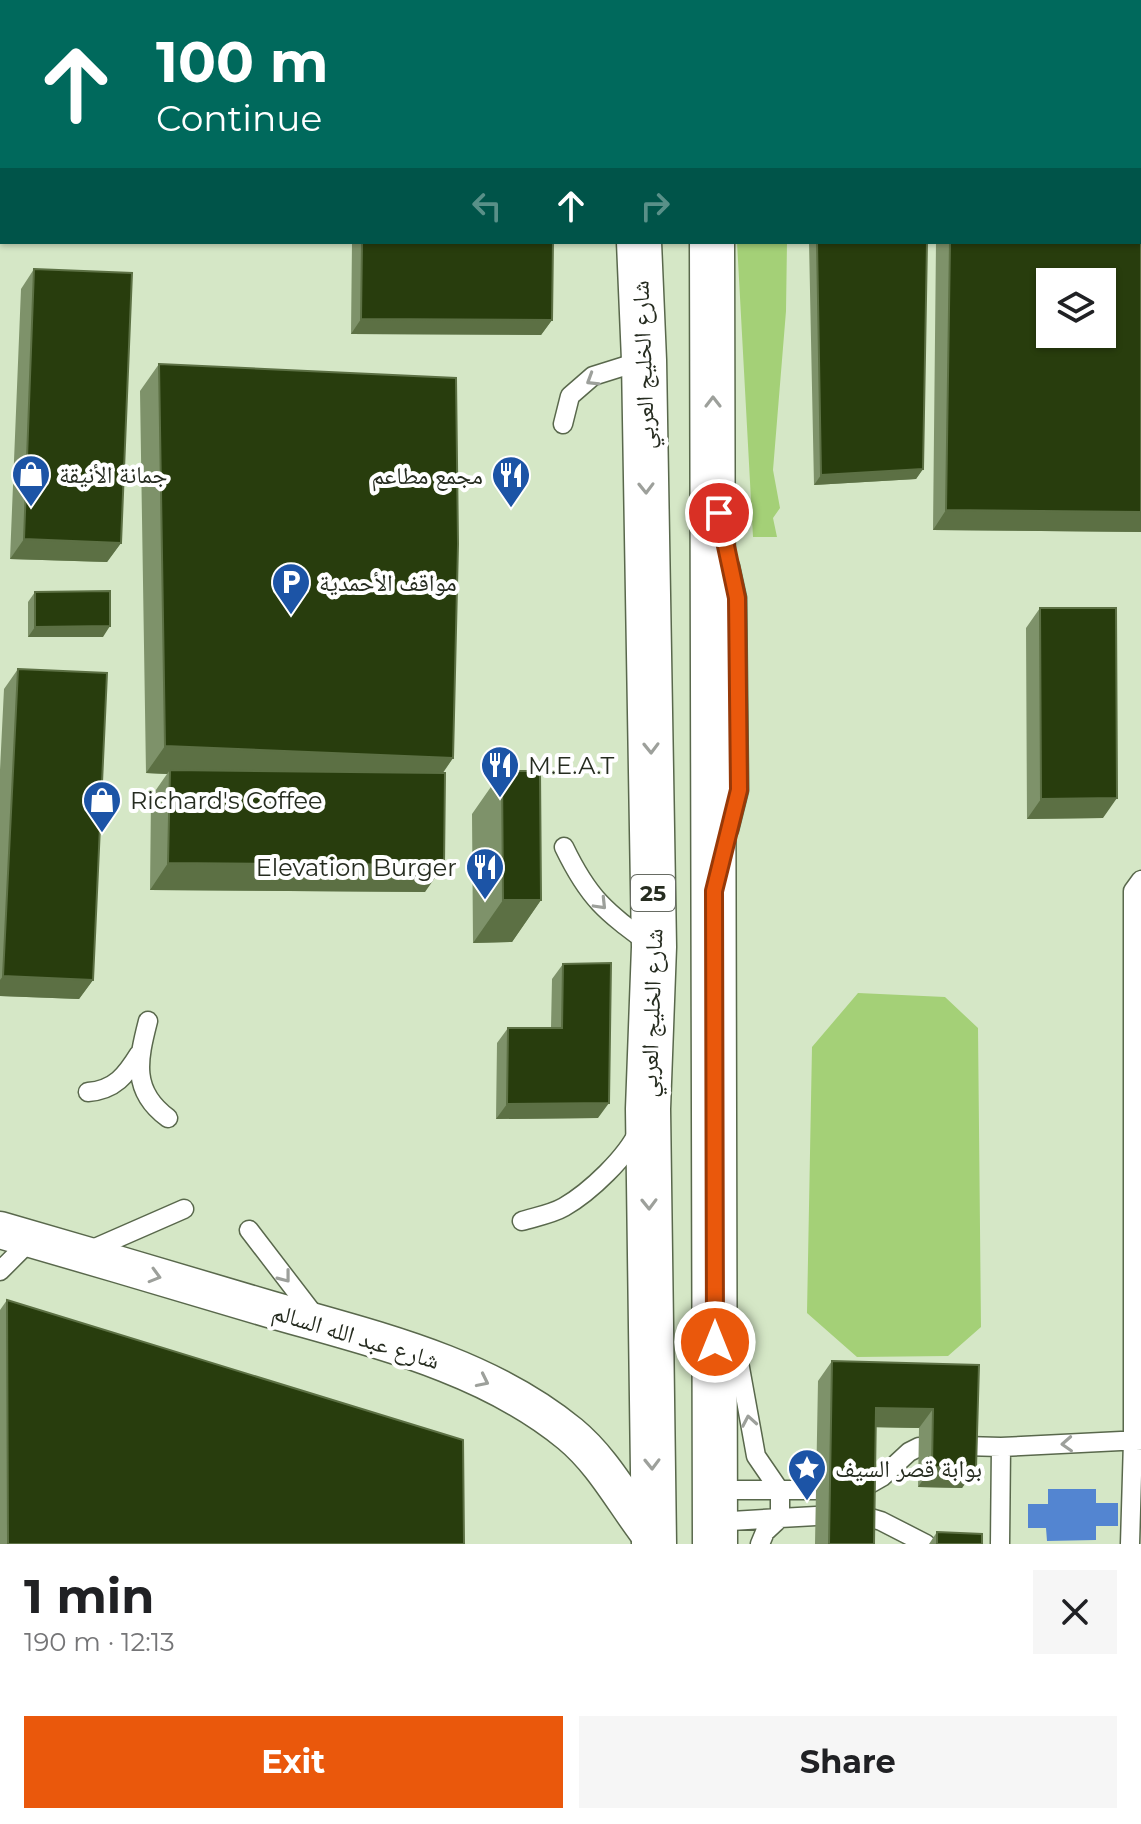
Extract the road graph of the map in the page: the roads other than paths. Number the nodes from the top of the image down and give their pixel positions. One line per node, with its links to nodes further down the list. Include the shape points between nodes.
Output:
1 (639, 244): 3 (main road, شارع الخليج العربي / 25)
2 (712, 244): 15 (main road, one-way to 2)
3 (644, 360): 4 (lane, one-way to 4, via 593,376 570,396); 7 (main road, شارع الخليج العربي / 25, one-way to 7)
4 (563, 424)
5 (564, 847): 7 (lane, one-way to 7, via 598,904)
6 (1141, 880): 21 (lane, via 1133,891)
7 (654, 947): 11 (main road, شارع الخليج العربي / 25)
8 (148, 1021): 9 (lane)
9 (141, 1051): 10 (lane, via 116,1084); 12 (lane, via 142,1086 156,1110)
10 (88, 1092)
11 (648, 1109): 14 (lane, via 633,1144 601,1178 563,1207); 32 (main road, شارع الخليج العربي / 25, one-way to 32)
12 (168, 1118)
13 (184, 1209): 18 (lane)
14 (522, 1221)
15 (714, 1223): 27 (lane, one-way to 15, via 756,1456); 31 (main road)
16 (249, 1230): 20 (lane, one-way to 20)
17 (16, 1235): 18 (street, شارع عبد الله السالم); 19 (lane)
18 (82, 1254): 20 (street, شارع عبد الله السالم, one-way to 20)
19 (0, 1271)
20 (322, 1324): 32 (street, شارع عبد الله السالم, one-way to 32, via 441,1362 543,1414 598,1460)
21 (1137, 1440): 24 (lane, one-way to 24); 36 (lane)
22 (964, 1446): 24 (lane)
23 (919, 1447): 25 (lane)
24 (1001, 1447): 35 (lane)
25 (861, 1489)
26 (816, 1490): 27 (lane)
27 (780, 1491): 30 (lane); 31 (lane)
28 (861, 1515): 34 (lane)
29 (816, 1516): 30 (lane)
30 (780, 1518): 31 (lane); 33 (lane)
31 (715, 1519)
32 (654, 1541)
33 (760, 1544)
34 (926, 1544)
35 (1000, 1544)
36 (1130, 1544)

